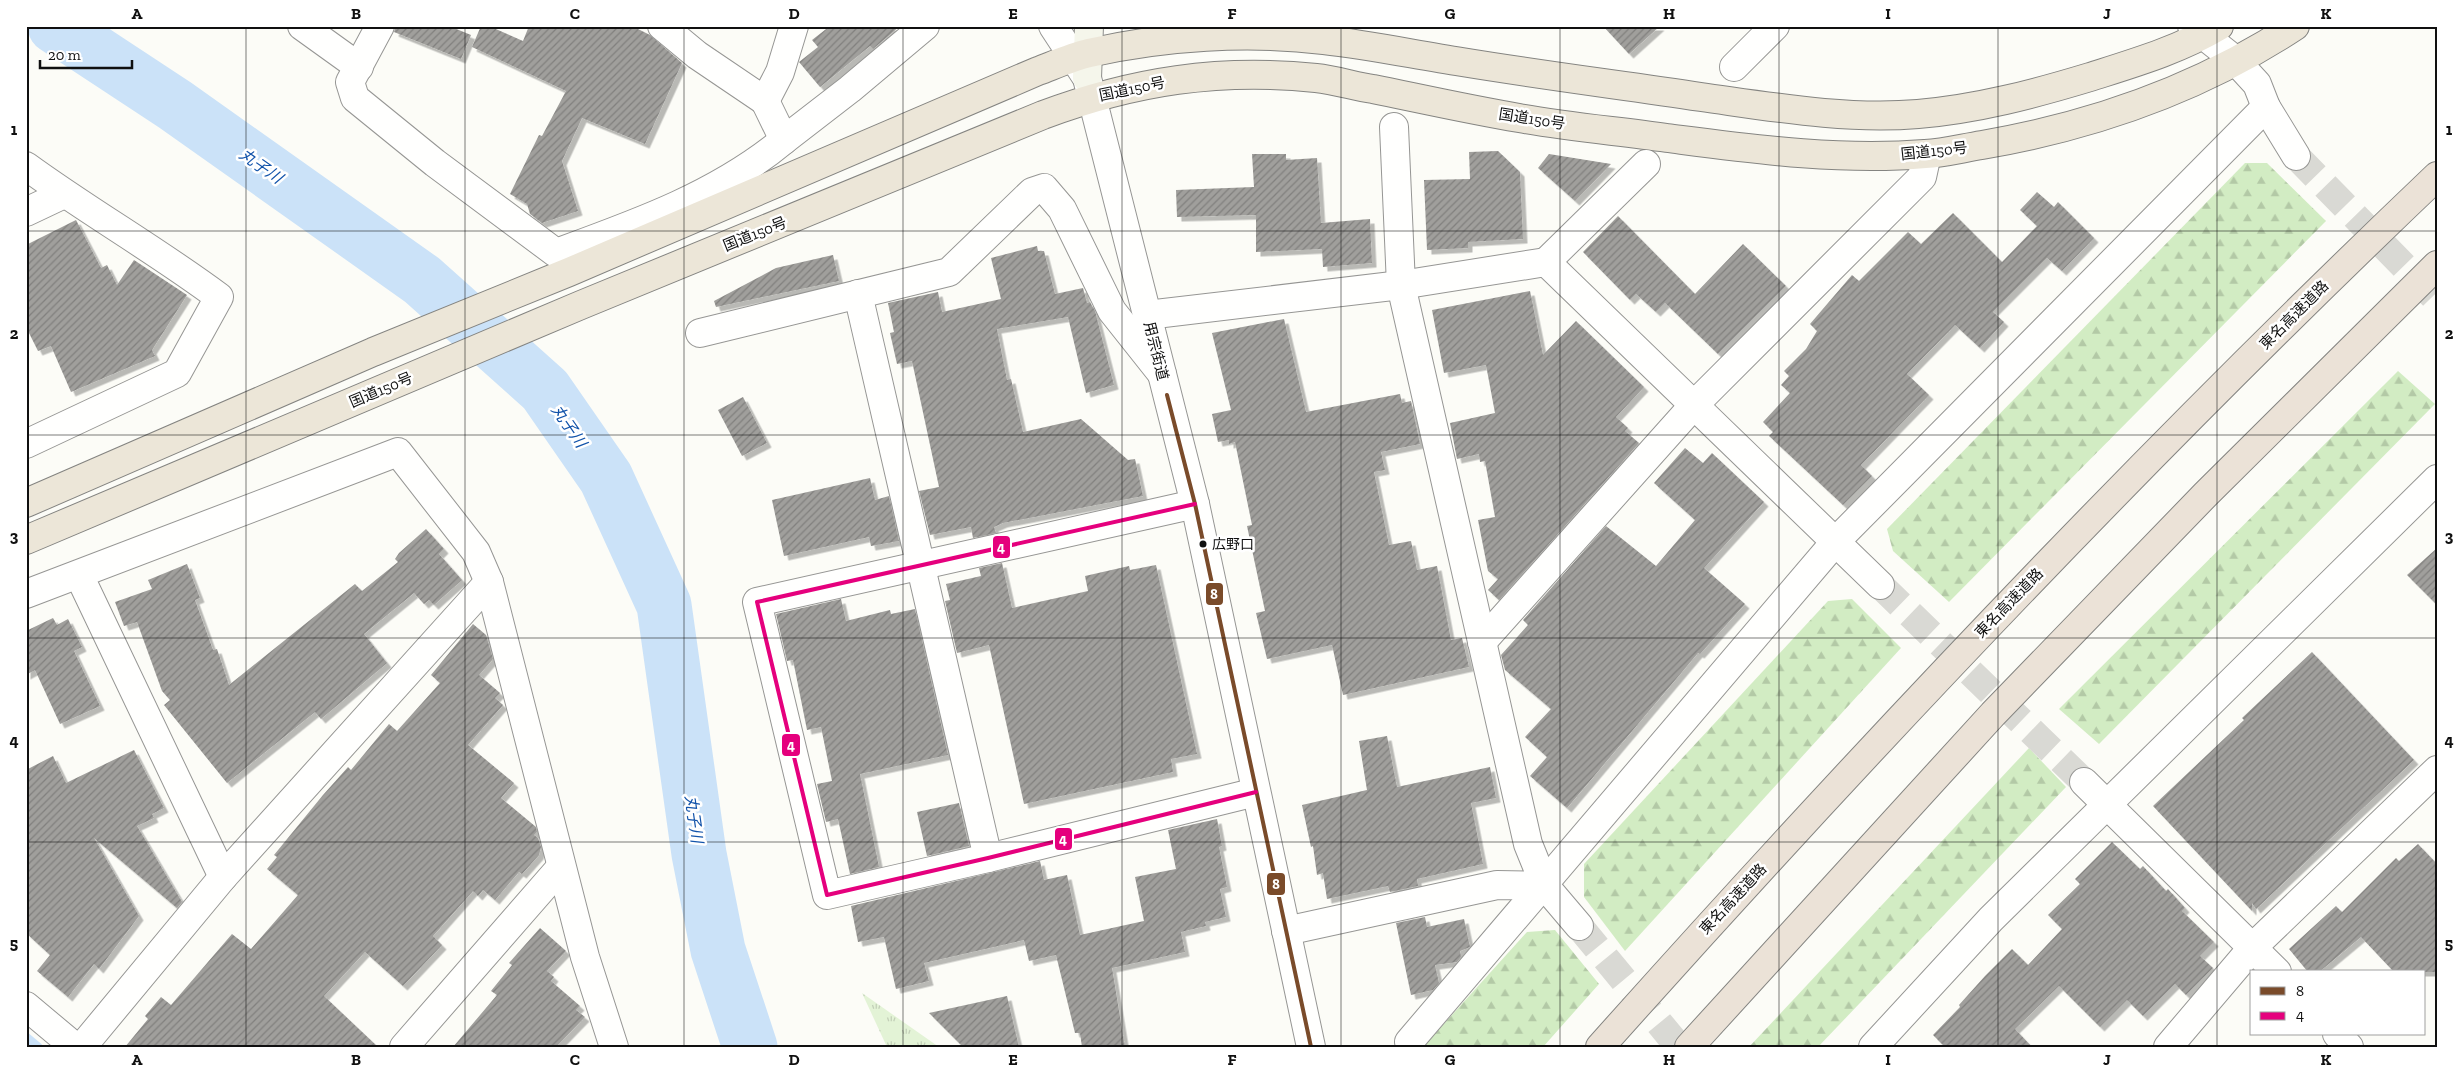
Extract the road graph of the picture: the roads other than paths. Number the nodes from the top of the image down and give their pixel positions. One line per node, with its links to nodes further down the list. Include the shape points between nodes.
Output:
1 (302, 26): 12 (street)
2 (380, 26): 12 (street)
3 (662, 26): 15 (street, via 697,55)
4 (794, 26): 15 (street, via 780,72)
5 (925, 26): 18 (street)
6 (1053, 26): 14 (street)
7 (1089, 26): 14 (main road, 用宗街道)
8 (1774, 26): 13 (street)
9 (2294, 26): 11 (highway, 国道150号)
10 (2204, 29): 11 (street); 14 (highway, 国道150号, via 2144,60 2034,94 1967,108 1900,114 1856,115 1776,107 1324,40 1200,38 1144,43)
11 (2235, 60): 16 (street, via 2257,84); 19 (highway, 国道150号, via 2170,92 2105,117 2018,139)
12 (359, 67): 28 (street, via 350,82 355,98)
13 (1734, 67)
14 (1085, 71): 19 (highway, 国道150号, via 1136,86 1191,77 1256,75 1318,78 1521,118 1791,154); 28 (highway, 国道150号); 31 (street, 用宗街道); 39 (highway, 国道150号, via 1043,115 581,305)
15 (765, 101): 18 (street)
16 (2266, 106): 20 (street); 40 (street)
17 (1394, 127): 29 (street)
18 (784, 140): 28 (street, via 729,180 616,232)
19 (1927, 154): 34 (street, via 1922,177)
20 (2296, 156)
21 (1646, 164): 26 (street)
22 (26, 166): 24 (street)
23 (2437, 176): 67 (highway, 東名高速道路, via 2181,427 1947,667)
24 (64, 194): 25 (street); 35 (street, via 180,268 219,297 177,373)
25 (26, 212)
26 (1546, 262): 29 (street); 34 (street)
27 (2437, 266): 68 (highway, via 2206,494 1993,714)
28 (560, 268): 37 (highway, 国道150号)
29 (1401, 285): 31 (street); 46 (street)
30 (858, 294): 32 (street); 33 (street, via 949,272 1032,192 1044,188 1062,209 1112,311); 41 (street)
31 (1147, 315): 33 (street, 用宗街道)
32 (700, 333)
33 (1162, 374): 38 (street, 用宗街道)
34 (1693, 406): 40 (street); 46 (street)
35 (26, 444)
36 (2437, 479): 50 (street)
37 (26, 503)
38 (1195, 504): 41 (street); 49 (street, 用宗街道)
39 (26, 540)
40 (1836, 541): 44 (street); 54 (street)
41 (921, 565): 51 (street); 51 (street, via 757,602 827,895)
42 (79, 575): 43 (street, via 398,452 476,552); 45 (street); 53 (street)
43 (489, 582): 52 (street); 53 (street)
44 (1880, 585)
45 (26, 594)
46 (1482, 642): 54 (street, via 1528,844)
47 (2437, 770): 57 (street)
48 (2084, 782): 50 (street)
49 (1256, 792): 51 (street); 56 (street, 用宗街道)
50 (2106, 805): 57 (street); 69 (street, via 1991,919)
51 (988, 858)
52 (561, 867): 64 (street); 65 (street)
53 (223, 877): 63 (street)
54 (1544, 886): 55 (street); 56 (street, via 1497,885); 61 (street)
55 (1578, 926)
56 (1286, 931): 66 (street, 用宗街道)
57 (2254, 947): 58 (street); 70 (street)
58 (2275, 970)
59 (26, 1006): 62 (street)
60 (2339, 1036): 71 (street)
61 (1410, 1042)
62 (74, 1047)
63 (82, 1047)
64 (404, 1047)
65 (614, 1047)
66 (1311, 1047)
67 (1600, 1047)
68 (1690, 1047)
69 (1873, 1047)
70 (2168, 1047)
71 (2349, 1047)

